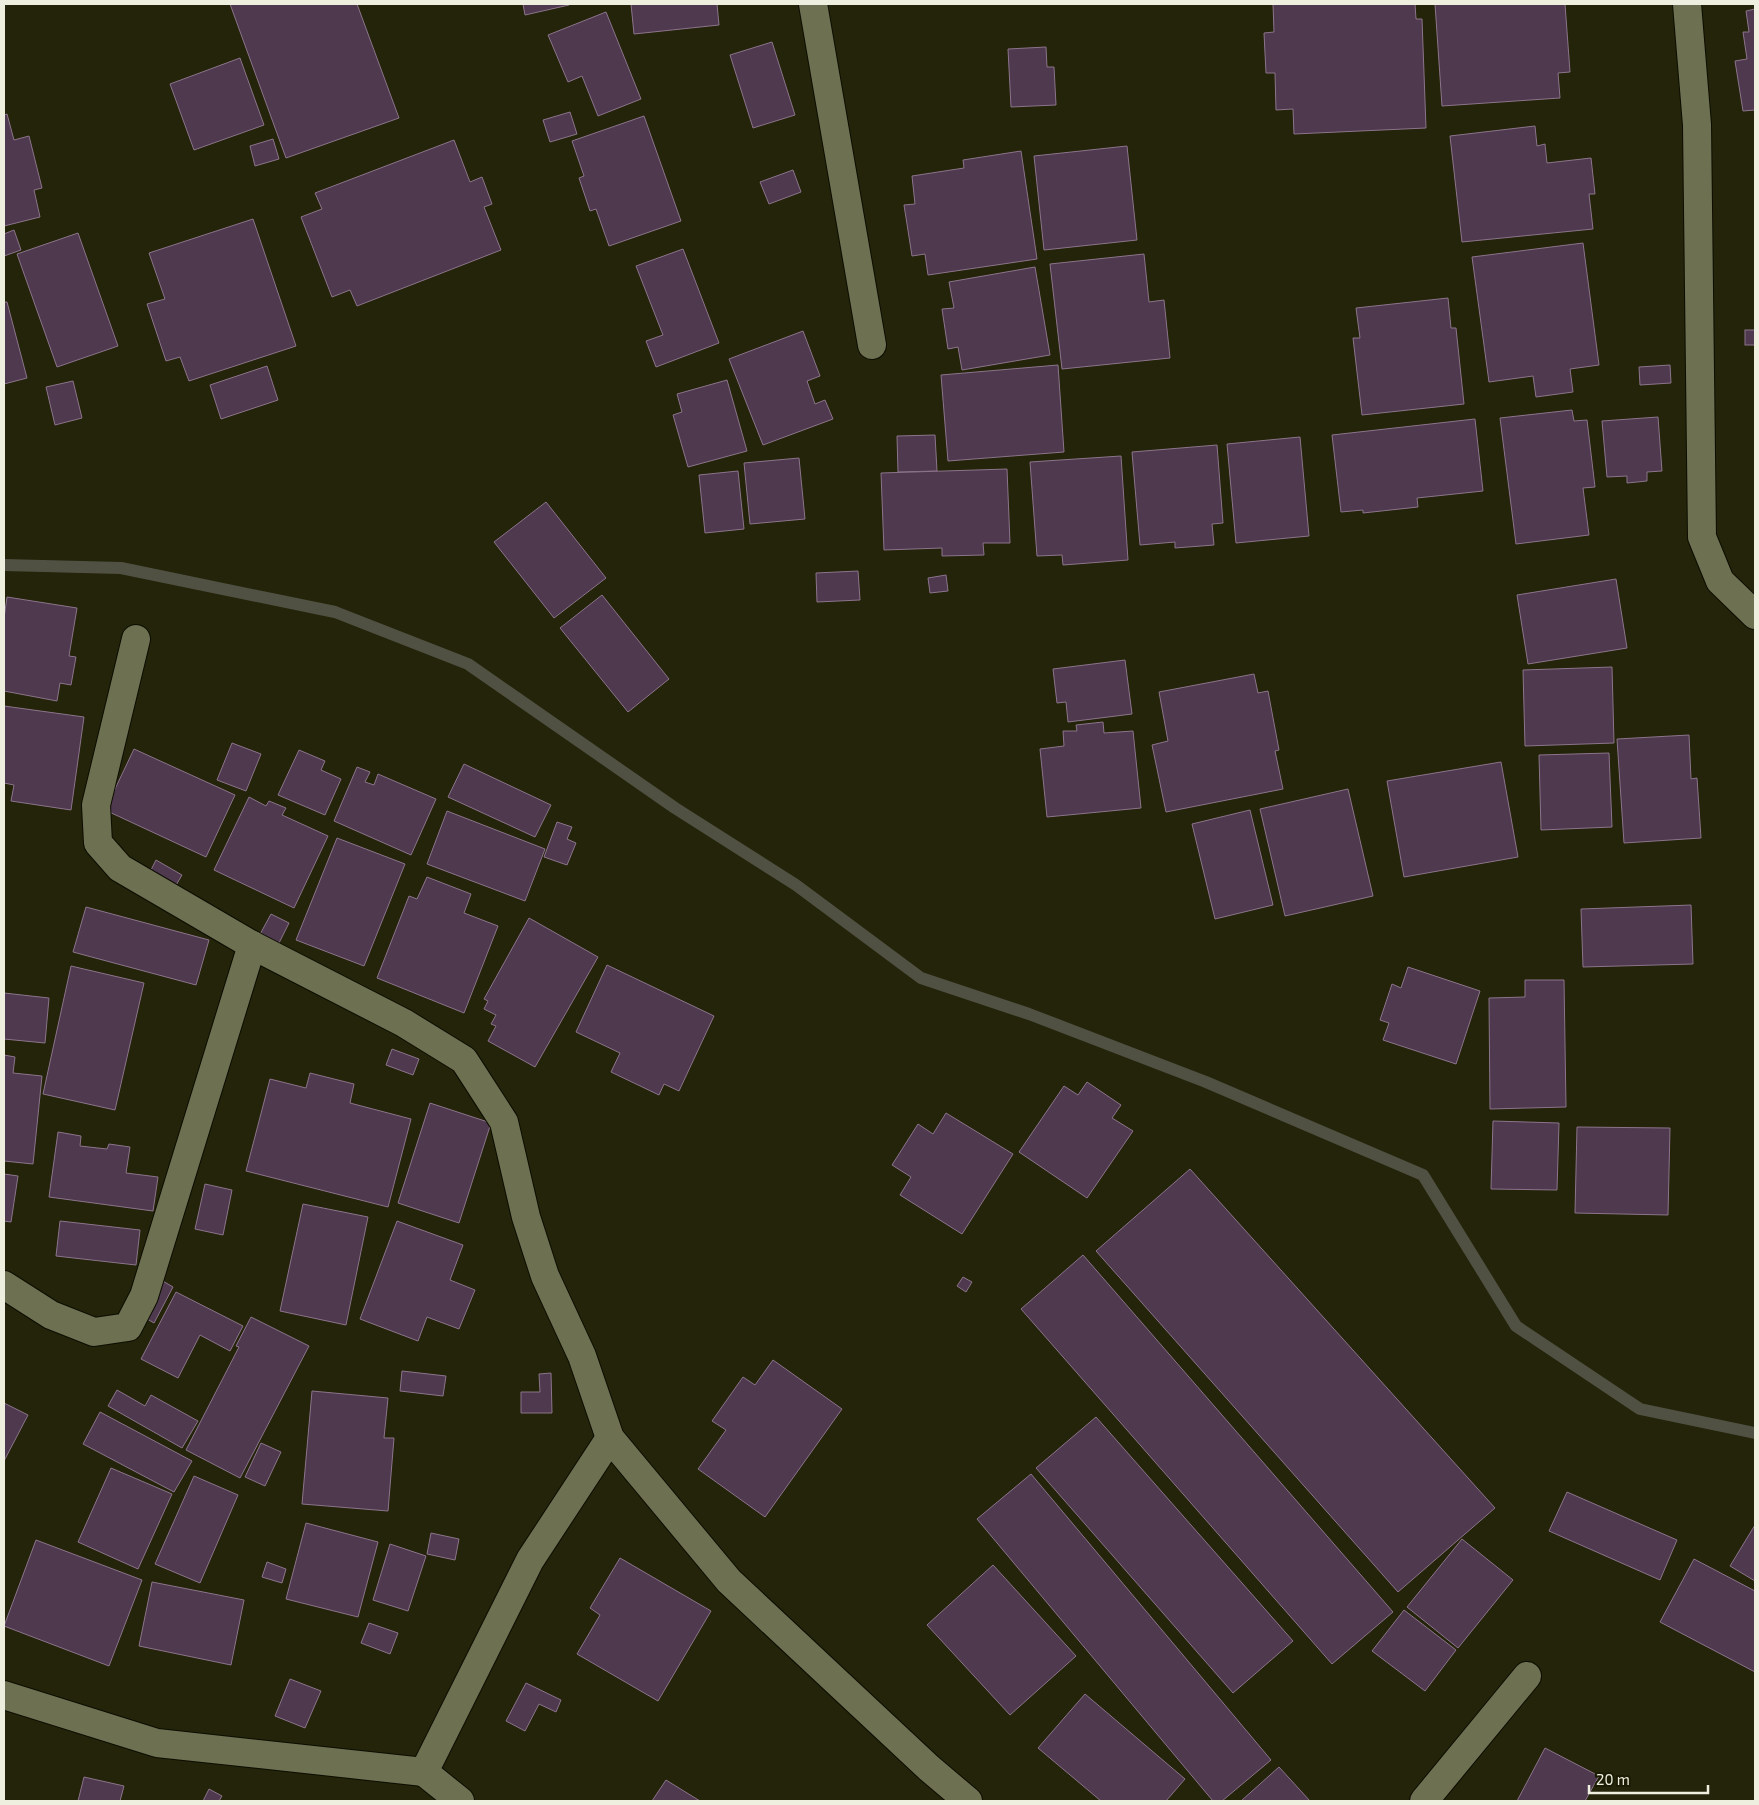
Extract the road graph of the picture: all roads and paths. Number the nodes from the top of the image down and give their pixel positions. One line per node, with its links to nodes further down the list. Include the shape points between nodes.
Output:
1 (813, 4): 3 (street)
2 (1687, 4): 4 (street, via 1696,124 1702,537 1720,581)
3 (872, 345)
4 (1755, 615)
5 (136, 639): 6 (street, via 96,805 98,843 120,868)
6 (252, 945): 7 (street, via 144,1296 128,1326 94,1332 52,1315); 8 (street, via 404,1023 464,1060 504,1122 526,1217 545,1276 582,1356)
7 (4, 1285)
8 (610, 1438): 11 (street, via 530,1560); 13 (street, via 729,1581)
9 (1527, 1676): 14 (street)
10 (4, 1695): 11 (street, via 157,1743)
11 (424, 1772): 12 (street)
12 (460, 1801)
13 (968, 1801)
14 (1424, 1801)

